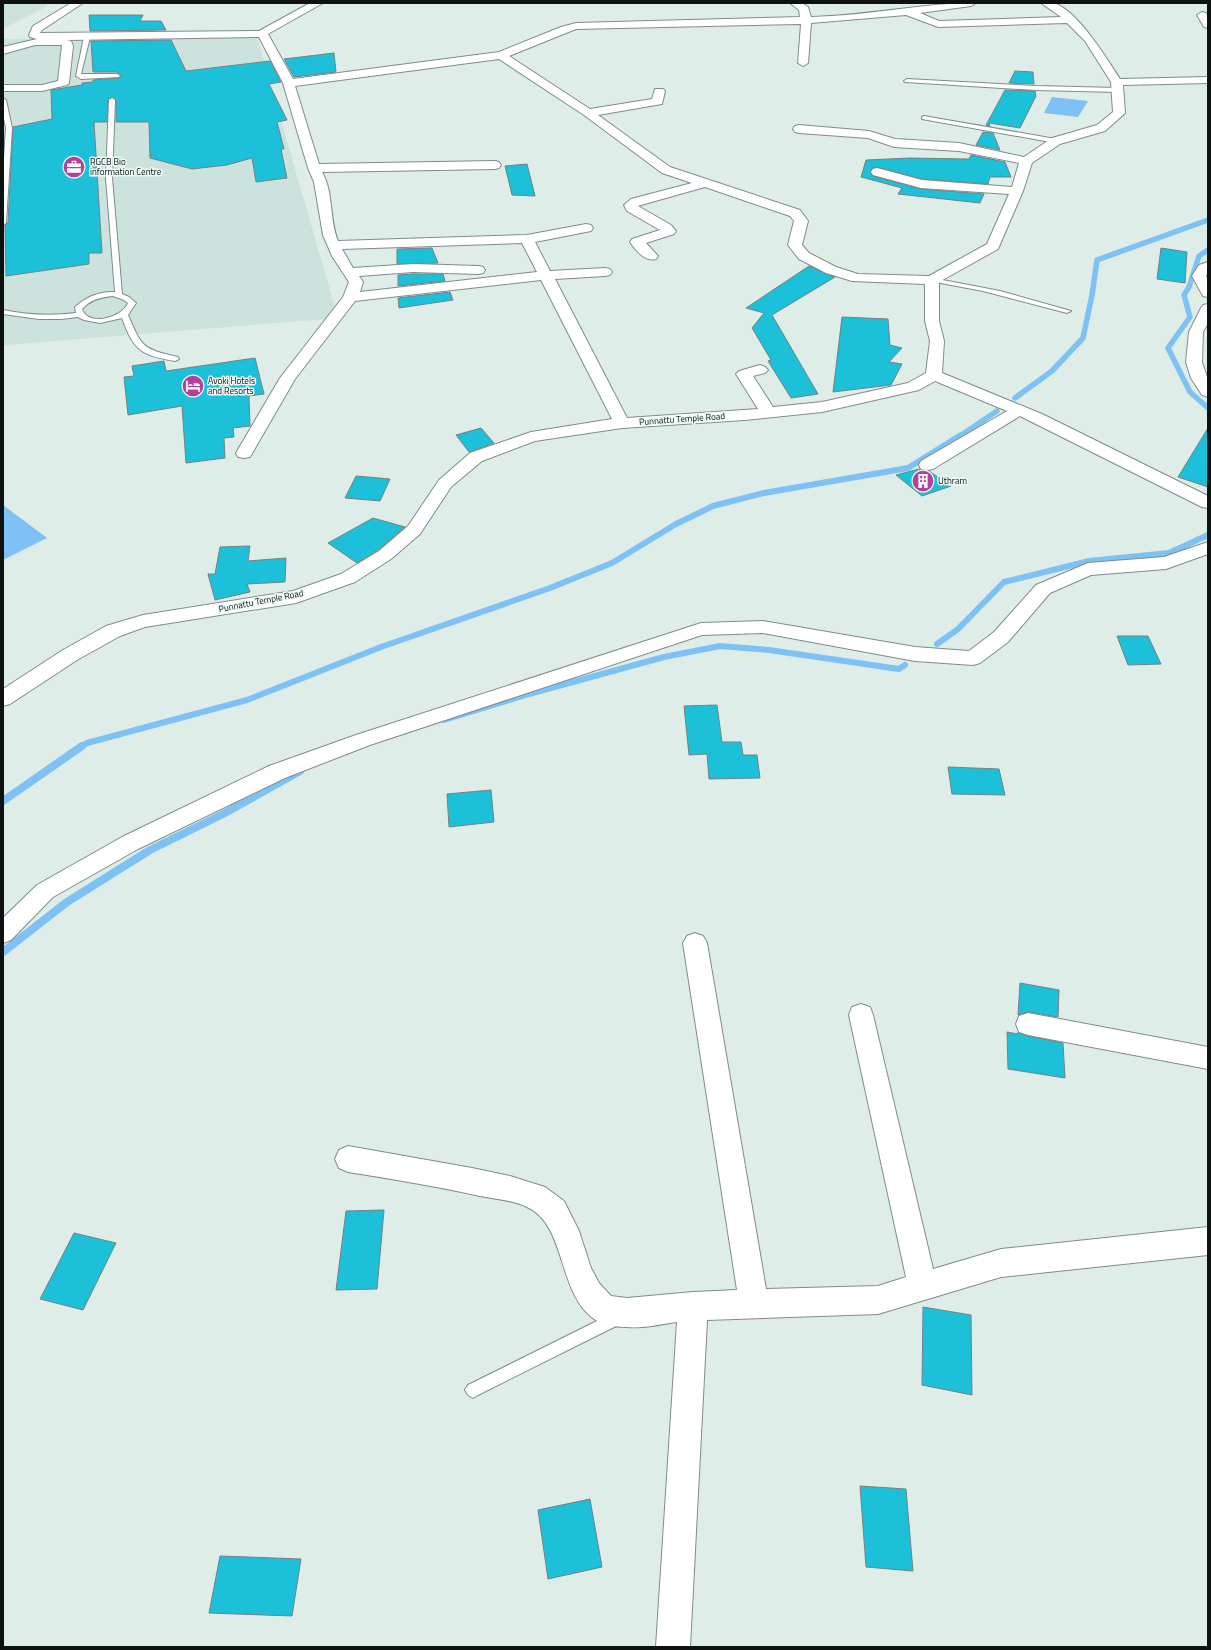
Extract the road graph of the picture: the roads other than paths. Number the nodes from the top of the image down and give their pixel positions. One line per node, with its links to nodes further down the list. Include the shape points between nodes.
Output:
1 (78, 3): 12 (street, via 37,28 34,35)
2 (318, 3): 11 (street)
3 (795, 3): 8 (street, via 804,9)
4 (971, 3): 6 (street)
5 (1046, 3): 9 (street)
6 (907, 12): 8 (street); 9 (street, via 938,24)
7 (1202, 16): 10 (street)
8 (806, 20): 14 (street, via 576,26); 15 (street)
9 (1070, 20): 20 (street, via 1089,39)
10 (1208, 25)
11 (261, 34): 12 (street); 19 (street)
12 (87, 37): 16 (lane, via 78,75)
13 (3, 51): 21 (street, via 30,43 61,41 68,46 63,83 42,88)
14 (501, 55): 19 (street); 25 (street)
15 (803, 63)
16 (117, 76)
17 (1208, 80): 20 (street)
18 (907, 81): 20 (lane, via 1028,88)
19 (289, 83): 31 (street)
20 (1117, 86): 28 (street, via 1119,113 1101,128)
21 (3, 88)
22 (659, 91): 25 (street, via 658,102)
23 (3, 100): 35 (lane, via 9,128)
24 (112, 100): 48 (lane, via 109,178)
25 (588, 113): 33 (street, via 666,170)
26 (924, 118): 28 (lane)
27 (799, 129): 29 (street, via 869,135 894,142 959,147)
28 (1056, 141): 29 (street)
29 (1026, 161): 34 (street)
30 (495, 165): 31 (street)
31 (314, 168): 39 (street, via 319,176 328,229)
32 (877, 172): 34 (street, via 921,184)
33 (707, 184): 40 (street, via 631,205 669,231 637,242); 46 (street, via 795,213 801,221 795,245 804,256 831,270 857,278)
34 (1017, 191): 46 (street, via 993,246)
35 (4, 192): 36 (lane)
36 (3, 223)
37 (586, 228): 38 (street)
38 (527, 239): 39 (street); 45 (street)
39 (335, 245): 43 (street)
40 (651, 256)
41 (1208, 266): 47 (street, via 1199,276)
42 (478, 270): 43 (street, via 413,268)
43 (349, 272): 49 (street, via 356,282)
44 (605, 272): 45 (street)
45 (545, 275): 49 (street); 61 (street)
46 (932, 280): 51 (lane, via 980,288); 57 (street, via 932,321 937,341)
47 (1207, 290)
48 (119, 295): 53 (lane, via 100,296 83,302 78,309); 54 (lane, via 128,298 132,303 131,309)
49 (350, 297): 62 (street, via 288,378)
50 (1208, 308): 58 (street, via 1196,332 1194,362 1199,378)
51 (1067, 311)
52 (3, 312): 53 (lane, via 34,316)
53 (80, 315): 54 (lane, via 99,321)
54 (124, 315): 55 (lane, via 132,336 142,350 156,356)
55 (175, 359)
56 (760, 370): 60 (street, via 744,374)
57 (934, 375): 59 (street); 60 (street, Punnattu Temple Road, via 913,387 822,407)
58 (1208, 392)
59 (1019, 410): 63 (street); 64 (street)
60 (769, 413): 61 (street, Punnattu Temple Road)
61 (622, 423): 66 (street, Punnattu Temple Road, via 531,437 476,457 445,484 414,530 385,555 348,578 296,596 143,622 113,631 70,655)
62 (244, 453)
63 (927, 465)
64 (1208, 503)
65 (1208, 548): 67 (street, via 1166,563 1088,569 1043,589 1001,637 973,658 915,654 763,627 701,629 363,740 278,772 130,843 45,891)
66 (3, 699)
67 (3, 933)
68 (695, 943): 75 (street)
69 (862, 1015): 74 (street)
70 (1028, 1024): 71 (street)
71 (1208, 1058)
72 (348, 1159): 77 (street, via 472,1181 535,1196 554,1210 565,1230 589,1293 604,1309)
73 (1208, 1241): 74 (street, via 1001,1263)
74 (923, 1287): 75 (street, via 878,1300)
75 (754, 1304): 76 (street)
76 (692, 1306): 77 (street); 79 (street)
77 (626, 1313): 78 (lane)
78 (473, 1390)
79 (673, 1647)

